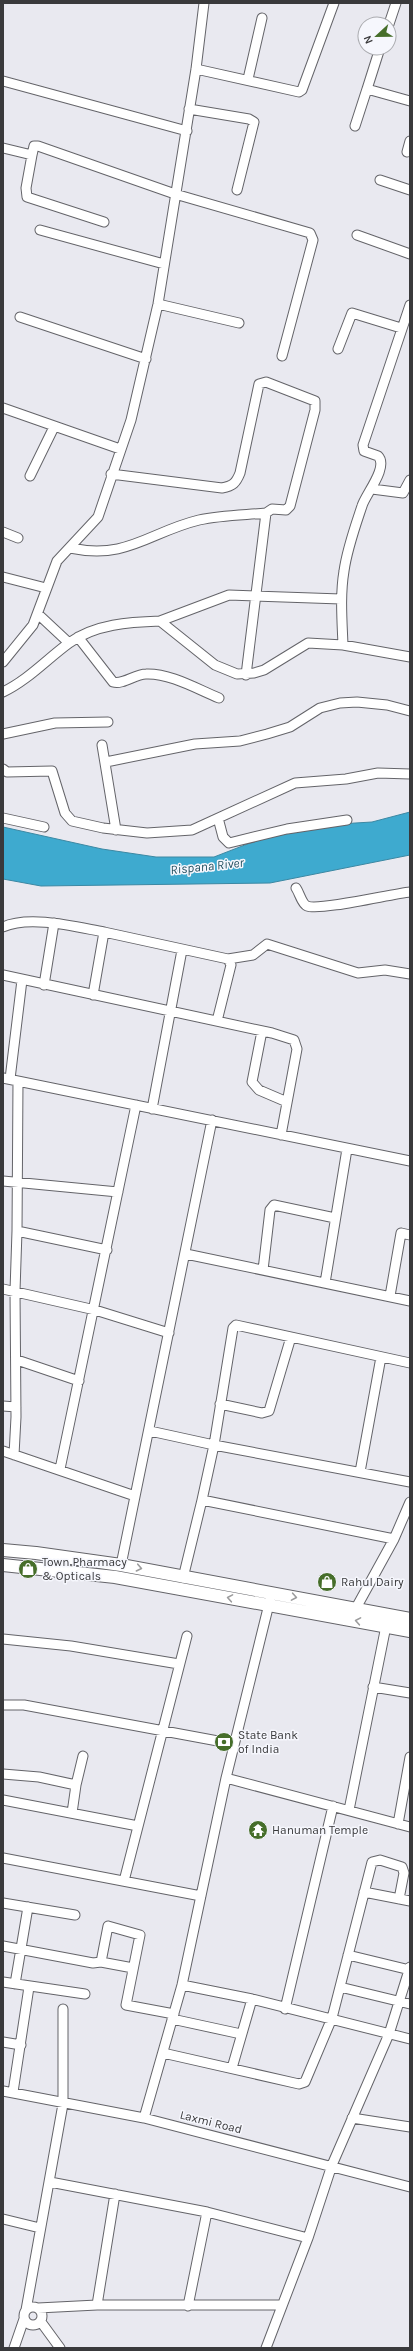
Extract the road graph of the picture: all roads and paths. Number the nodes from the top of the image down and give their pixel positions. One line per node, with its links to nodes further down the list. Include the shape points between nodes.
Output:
1 (204, 3): 7 (street)
2 (334, 3): 8 (street, via 300,92)
3 (396, 3): 4 (street)
4 (391, 16)
5 (262, 18): 8 (street)
6 (377, 56): 10 (street)
7 (196, 68): 8 (street); 12 (street)
8 (248, 79)
9 (3, 81): 14 (street)
10 (367, 89): 11 (street); 13 (street)
11 (410, 101)
12 (190, 109): 14 (street); 20 (street, via 249,118 254,122)
13 (355, 126)
14 (186, 131): 22 (street)
15 (410, 141): 17 (street)
16 (3, 148): 18 (street)
17 (407, 152)
18 (32, 155): 22 (street, via 34,146 38,146); 23 (street, via 26,196)
19 (380, 180): 21 (street)
20 (237, 190)
21 (410, 190)
22 (175, 194): 27 (street); 34 (street, via 312,234)
23 (104, 222)
24 (40, 230): 27 (street)
25 (357, 235): 26 (street)
26 (410, 254)
27 (164, 264): 28 (street)
28 (158, 304): 31 (street); 35 (street)
29 (410, 305): 32 (street)
30 (20, 317): 35 (street)
31 (239, 323)
32 (401, 328): 33 (street, via 352,313); 42 (street, via 363,445 364,451 378,456 381,461)
33 (338, 349)
34 (282, 356)
35 (146, 359): 38 (street, via 131,420)
36 (3, 408): 37 (street)
37 (54, 427): 38 (street); 40 (street)
38 (120, 449): 39 (street)
39 (111, 474): 43 (street, via 230,487 237,481 240,473 259,384 266,382 310,398 315,401 316,406 290,506 286,510 272,509); 46 (street, via 98,517)
40 (30, 476)
41 (410, 480): 42 (street, via 403,493)
42 (372, 489): 50 (street, via 362,504 345,562)
43 (266, 513): 46 (street, via 199,520 116,550 98,552); 49 (street)
44 (3, 532): 45 (street)
45 (18, 538)
46 (70, 548): 48 (street, via 57,561)
47 (3, 577): 48 (street)
48 (46, 588): 51 (street)
49 (255, 596): 50 (street); 52 (street, via 229,595); 58 (street)
50 (341, 599): 55 (street)
51 (39, 615): 54 (street); 57 (street)
52 (160, 621): 53 (street, via 116,624); 58 (street, via 216,665)
53 (78, 638): 54 (street); 60 (street, via 113,682 140,674 151,674 172,679)
54 (69, 643): 59 (street, via 20,682)
55 (342, 645): 56 (street); 58 (street, via 308,643 264,670)
56 (410, 657)
57 (3, 662)
58 (246, 675)
59 (3, 692)
60 (219, 698)
61 (410, 711): 65 (street, via 387,705 340,703 320,708 290,727 240,741 195,744)
62 (108, 722): 63 (street, via 55,723)
63 (3, 734)
64 (102, 745): 65 (street)
65 (106, 762): 72 (street)
66 (3, 769): 72 (street, via 7,772 52,771 65,812 72,822)
67 (410, 774): 69 (street, via 378,773 346,779 295,783)
68 (3, 818): 71 (street)
69 (218, 818): 70 (street, via 223,837 229,843 287,829); 72 (street, via 182,832 147,833)
70 (347, 820)
71 (44, 827)
72 (116, 830)
73 (296, 888): 74 (street, via 304,903 309,906 340,904)
74 (410, 892)
75 (54, 923): 76 (street, via 15,923); 77 (street); 83 (street)
76 (3, 927)
77 (104, 932): 78 (street); 84 (street)
78 (182, 950): 79 (street); 85 (street)
79 (228, 959): 80 (street, via 253,955 267,944 358,973 385,970); 86 (street, via 231,965)
80 (410, 974)
81 (3, 975): 82 (street)
82 (22, 980): 83 (street); 88 (street)
83 (44, 985): 84 (street)
84 (92, 995): 85 (street)
85 (172, 1012): 86 (street); 91 (street)
86 (217, 1021): 87 (street)
87 (262, 1031): 89 (street, via 252,1082 259,1090); 89 (street, via 290,1037 297,1044)
88 (10, 1080): 90 (street); 97 (street)
89 (287, 1102): 93 (street)
90 (136, 1105): 91 (street); 98 (street)
91 (152, 1109): 92 (street)
92 (212, 1120): 93 (street); 103 (street)
93 (282, 1135): 94 (street)
94 (347, 1149): 95 (street); 99 (street)
95 (410, 1161)
96 (3, 1181): 97 (street)
97 (17, 1182): 98 (street); 100 (street)
98 (118, 1192): 102 (street)
99 (336, 1218): 104 (street, via 274,1205 270,1210); 105 (street)
100 (17, 1231): 102 (street); 107 (street)
101 (410, 1235): 108 (street, via 401,1233)
102 (107, 1250): 110 (street)
103 (186, 1254): 104 (street); 111 (street)
104 (263, 1270): 105 (street)
105 (325, 1282): 108 (street)
106 (3, 1289): 107 (street)
107 (15, 1291): 110 (street); 114 (street)
108 (390, 1296): 109 (street)
109 (410, 1301)
110 (95, 1310): 111 (street); 116 (street)
111 (169, 1333): 120 (street)
112 (291, 1337): 113 (street); 117 (street, via 269,1411 262,1413); 117 (street, via 240,1325 233,1328)
113 (381, 1357): 115 (street); 125 (street)
114 (17, 1360): 116 (street); 119 (street)
115 (410, 1363)
116 (79, 1381): 124 (street)
117 (220, 1404): 121 (street)
118 (3, 1406): 119 (street)
119 (16, 1407): 123 (street)
120 (150, 1431): 121 (street); 127 (street)
121 (214, 1445): 125 (street); 128 (street)
122 (3, 1451): 123 (street)
123 (14, 1455): 124 (street)
124 (60, 1469): 127 (street)
125 (360, 1472): 126 (street)
126 (410, 1482)
127 (136, 1496): 133 (street)
128 (202, 1500): 130 (street); 134 (street)
129 (410, 1502): 130 (street)
130 (394, 1539): 136 (street)
131 (3, 1550): 133 (main road)
132 (3, 1565): 135 (main road, one-way to 132, via 115,1577)
133 (121, 1565): 134 (main road, one-way to 134)
134 (183, 1578): 135 (main road)
135 (270, 1599): 136 (main road, one-way to 136); 138 (main road, one-way to 135); 147 (street)
136 (356, 1608): 137 (main road)
137 (410, 1618)
138 (386, 1626): 139 (main road); 143 (street)
139 (410, 1631)
140 (187, 1636): 142 (street)
141 (3, 1639): 142 (street, via 71,1646)
142 (180, 1664): 146 (street)
143 (373, 1687): 144 (street); 155 (street)
144 (410, 1692)
145 (3, 1704): 146 (street, via 24,1705)
146 (162, 1731): 147 (street); 158 (street)
147 (234, 1744): 151 (street)
148 (83, 1756): 152 (street)
149 (410, 1757): 157 (street)
150 (3, 1774): 152 (street, via 39,1777)
151 (226, 1778): 154 (street); 163 (street)
152 (76, 1785): 156 (street)
153 (3, 1800): 156 (street)
154 (333, 1806): 155 (street); 185 (street)
155 (349, 1810): 157 (street)
156 (72, 1814): 158 (street)
157 (398, 1824): 159 (street)
158 (138, 1826): 161 (street)
159 (410, 1827)
160 (3, 1858): 161 (street)
161 (124, 1881): 163 (street)
162 (364, 1892): 164 (street); 164 (street, via 370,1865 380,1860 404,1869); 171 (street)
163 (201, 1896): 177 (street)
164 (399, 1899): 165 (street)
165 (410, 1901)
166 (3, 1903): 167 (street)
167 (28, 1908): 168 (street); 170 (street)
168 (74, 1916)
169 (3, 1946): 170 (street)
170 (22, 1950): 172 (street, via 93,1963); 176 (street)
171 (348, 1955): 174 (street); 178 (street)
172 (101, 1962): 173 (street); 173 (street, via 108,1926 140,1935)
173 (133, 1968): 186 (street, via 126,2005)
174 (410, 1969): 182 (street)
175 (3, 1982): 176 (street)
176 (15, 1984): 179 (street)
177 (182, 1985): 181 (street); 186 (street)
178 (340, 1986): 182 (street); 187 (street)
179 (29, 1987): 180 (street); 192 (street)
180 (84, 1994)
181 (252, 1999): 185 (street); 188 (street)
182 (400, 2002): 183 (street); 189 (street)
183 (410, 2004)
184 (63, 2009): 197 (street)
185 (285, 2009): 187 (street)
186 (173, 2016): 188 (street); 193 (street)
187 (332, 2018): 189 (street); 194 (street, via 307,2080 302,2084)
188 (242, 2034): 194 (street)
189 (389, 2034): 190 (street); 199 (street)
190 (410, 2039)
191 (3, 2042): 192 (street)
192 (21, 2045): 196 (street)
193 (163, 2053): 194 (street); 198 (street)
194 (232, 2068)
195 (3, 2091): 196 (street, Laxmi Road)
196 (13, 2092): 197 (street, Laxmi Road)
197 (63, 2104): 198 (street, Laxmi Road); 202 (street)
198 (144, 2118): 201 (street, Laxmi Road)
199 (352, 2118): 200 (street); 201 (street)
200 (410, 2127)
201 (332, 2165): 203 (street, Laxmi Road); 208 (street)
202 (50, 2182): 204 (street); 207 (street)
203 (410, 2187)
204 (115, 2194): 205 (street); 209 (street)
205 (207, 2212): 208 (street); 211 (street)
206 (3, 2219): 207 (street)
207 (40, 2228): 213 (street)
208 (308, 2238): 210 (street)
209 (97, 2305): 211 (street); 212 (street)
210 (281, 2305): 211 (street); 217 (street)
211 (188, 2306)
212 (38, 2308): 213 (street, via 33,2307); 214 (street, via 42,2313)
213 (25, 2315): 214 (street, via 30,2325); 215 (street)
214 (41, 2322): 216 (street)
215 (14, 2348)
216 (60, 2348)
217 (266, 2348)

